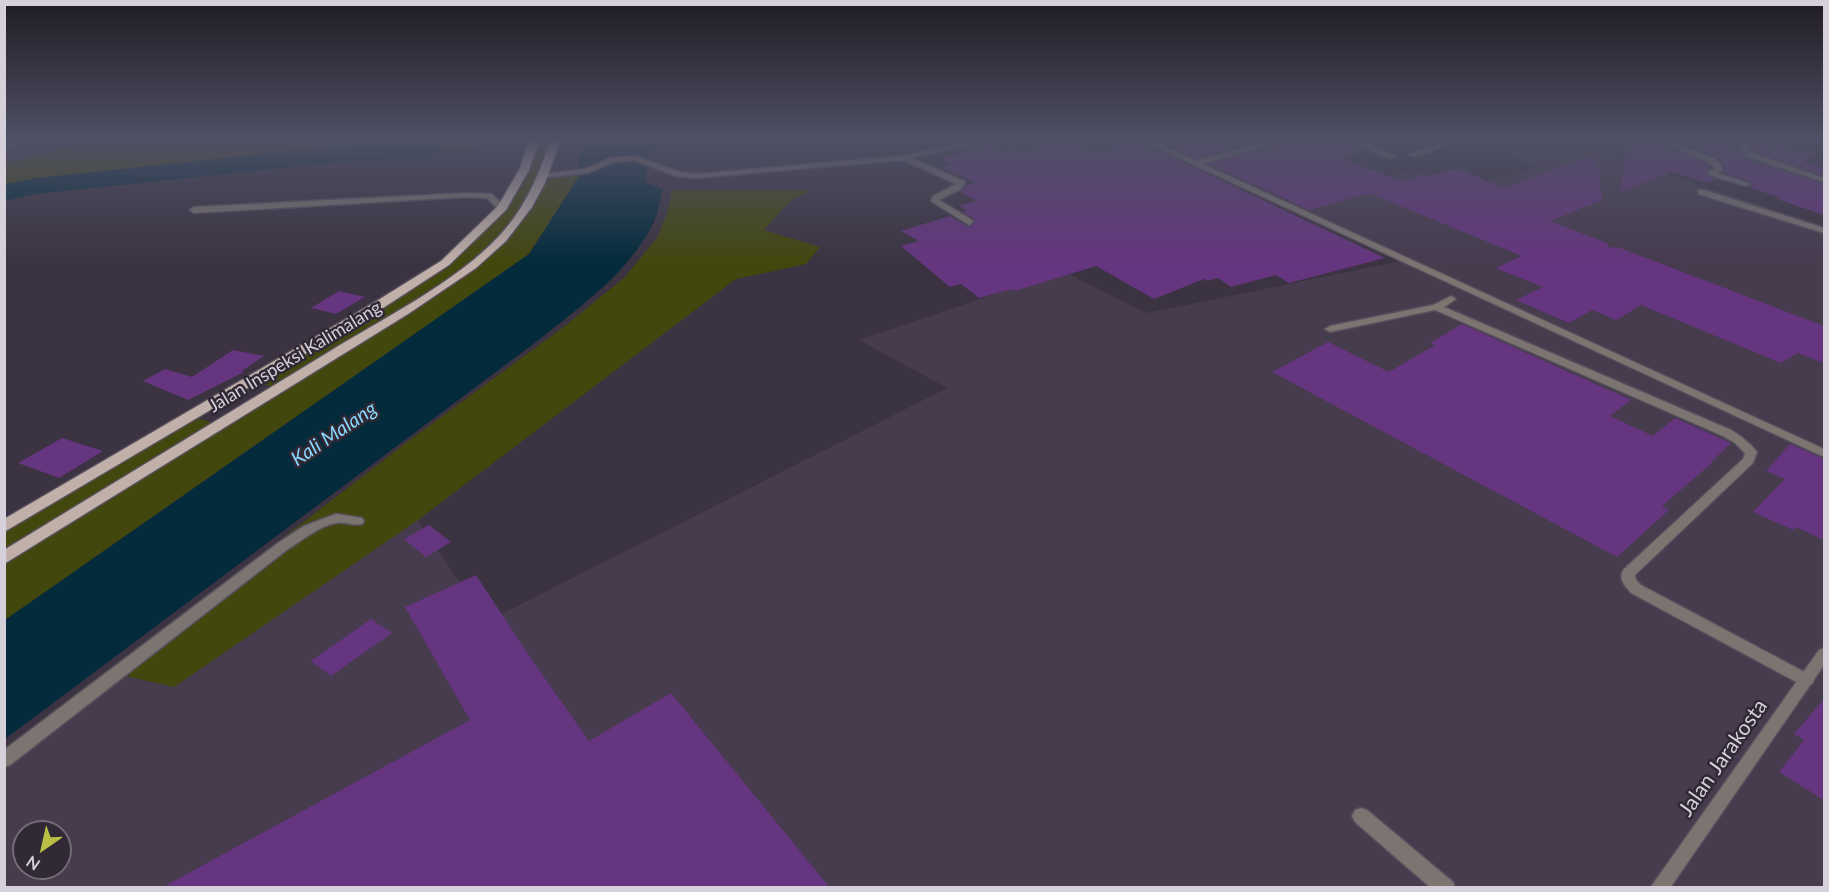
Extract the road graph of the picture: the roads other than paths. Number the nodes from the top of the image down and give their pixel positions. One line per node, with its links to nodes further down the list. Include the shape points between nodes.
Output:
1 (518, 181): 8 (main road, Jalan Inspeksi Kalimalang)
2 (540, 181): 13 (main road, Jalan Inspeksi Kalimalang, via 514,226)
3 (958, 181): 10 (street, via 960,186 935,201)
4 (1235, 181): 23 (street)
5 (1736, 181): 6 (street)
6 (1746, 184)
7 (1701, 192): 11 (street)
8 (502, 208): 9 (street, via 489,196 466,195); 12 (main road, Jalan Inspeksi Kalimalang)
9 (194, 210)
10 (969, 222)
11 (1824, 231)
12 (445, 263): 13 (main road); 15 (main road, Jalan Inspeksi Kalimalang)
13 (468, 268): 17 (main road, Jalan Inspeksi Kalimalang)
14 (1451, 299): 16 (street)
15 (379, 305): 17 (main road); 19 (main road, Jalan Inspeksi Kalimalang)
16 (1436, 307): 18 (street); 30 (street, via 1727,433 1751,452 1749,460 1628,574 1629,582)
17 (404, 311): 20 (main road, Jalan Inspeksi Kalimalang)
18 (1330, 329)
19 (250, 380): 20 (main road); 21 (main road, Jalan Inspeksi Kalimalang)
20 (276, 389): 22 (main road, Jalan Inspeksi Kalimalang)
21 (191, 416): 22 (main road); 24 (main road, Jalan Inspeksi Kalimalang)
22 (218, 425): 25 (main road, Jalan Inspeksi Kalimalang)
23 (1824, 453)
24 (66, 490): 25 (main road); 27 (main road, Jalan Inspeksi Kalimalang)
25 (96, 501): 28 (main road, Jalan Inspeksi Kalimalang)
26 (357, 521): 31 (street, via 336,518 283,546)
27 (4, 528)
28 (5, 557)
29 (1824, 655): 30 (street, Jalan Jarakosta)
30 (1806, 680): 34 (street, Jalan Jarakosta)
31 (4, 760)
32 (1361, 816): 33 (street)
33 (1446, 888)
34 (1659, 888)

